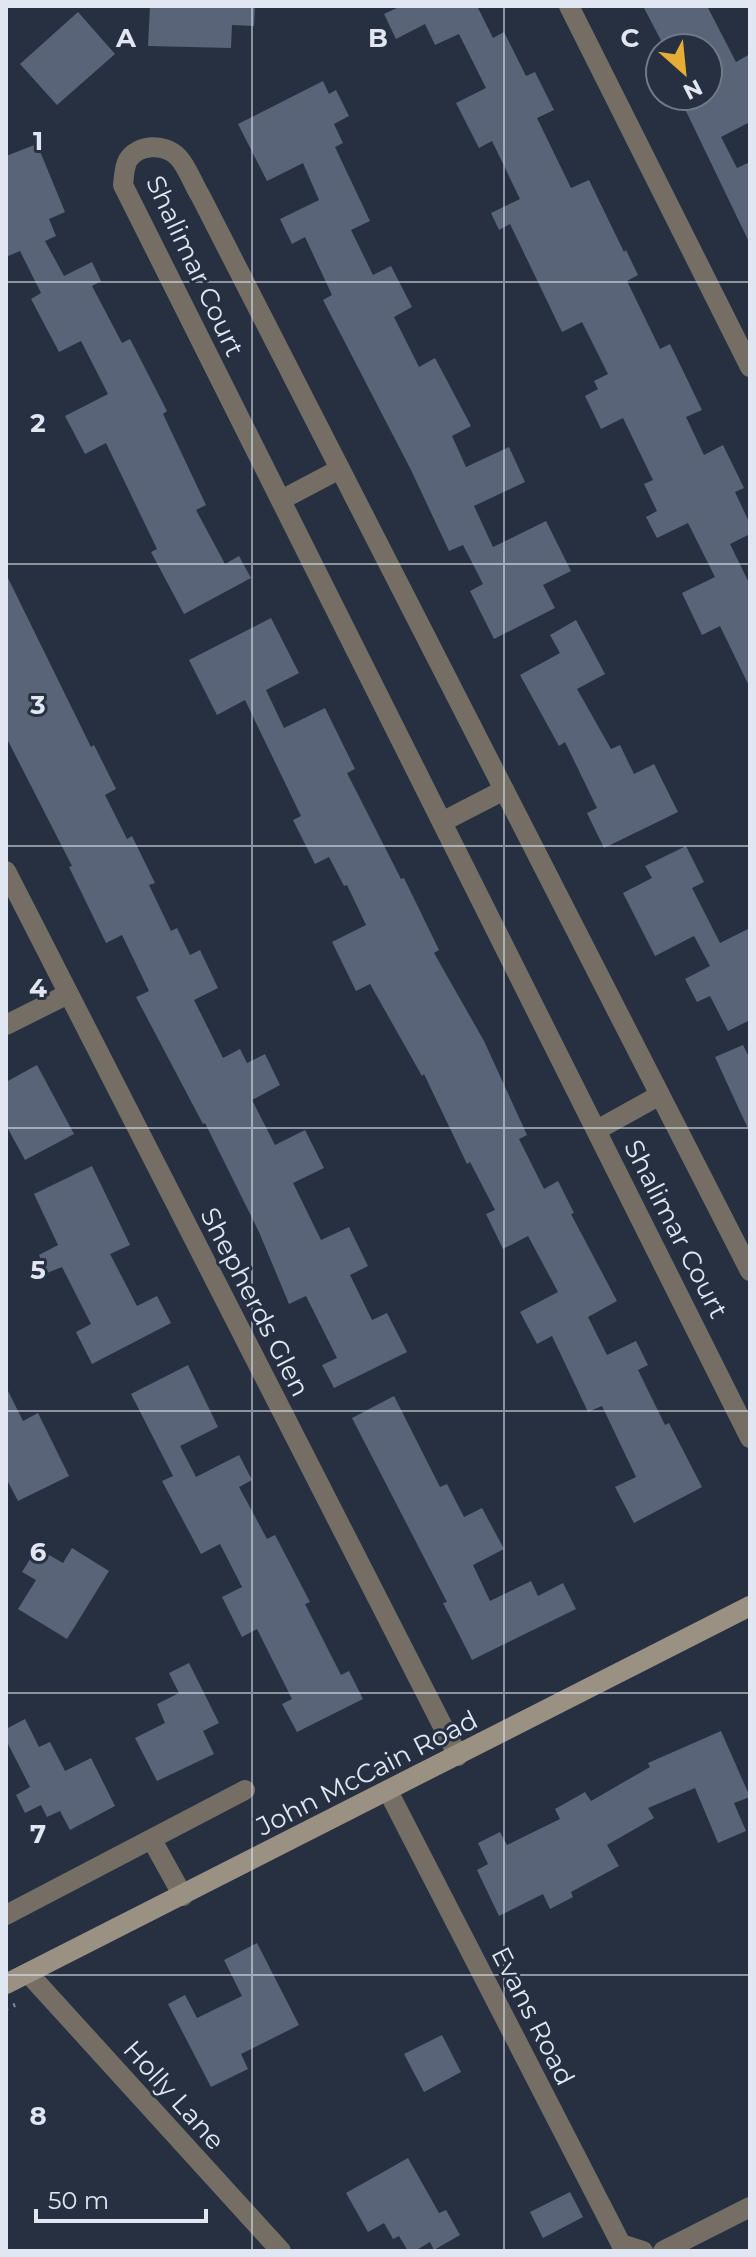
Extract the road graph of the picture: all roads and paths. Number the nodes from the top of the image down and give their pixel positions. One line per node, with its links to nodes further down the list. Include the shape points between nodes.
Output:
1 (569, 6): 2 (street)
2 (750, 367)
3 (340, 469): 4 (street); 4 (street, Shalimar Court, via 178,156 146,147 126,163 123,185); 5 (street, Shalimar Court)
4 (281, 500): 6 (street, Shalimar Court)
5 (504, 790): 6 (street); 10 (street, Shalimar Court)
6 (442, 822): 11 (street, Shalimar Court)
7 (6, 871): 8 (street, Shepherds Glen)
8 (68, 994): 9 (street); 15 (street, Shepherds Glen)
9 (6, 1025)
10 (660, 1095): 11 (street, Shalimar Court); 12 (street, Shalimar Court)
11 (597, 1130): 13 (street, Shalimar Court)
12 (750, 1271)
13 (750, 1438)
14 (750, 1606): 15 (main road, John McCain Road)
15 (458, 1756): 17 (main road, John McCain Road)
16 (245, 1790): 18 (street)
17 (388, 1791): 19 (main road, John McCain Road); 25 (street, Evans Road, via 621,2244)
18 (152, 1840): 19 (street); 20 (street)
19 (183, 1896): 21 (main road, John McCain Road)
20 (6, 1915)
21 (28, 1973): 22 (main road, John McCain Road); 24 (street, Holly Lane)
22 (6, 1984)
23 (750, 2207): 26 (street)
24 (281, 2251)
25 (643, 2251)
26 (663, 2251)

